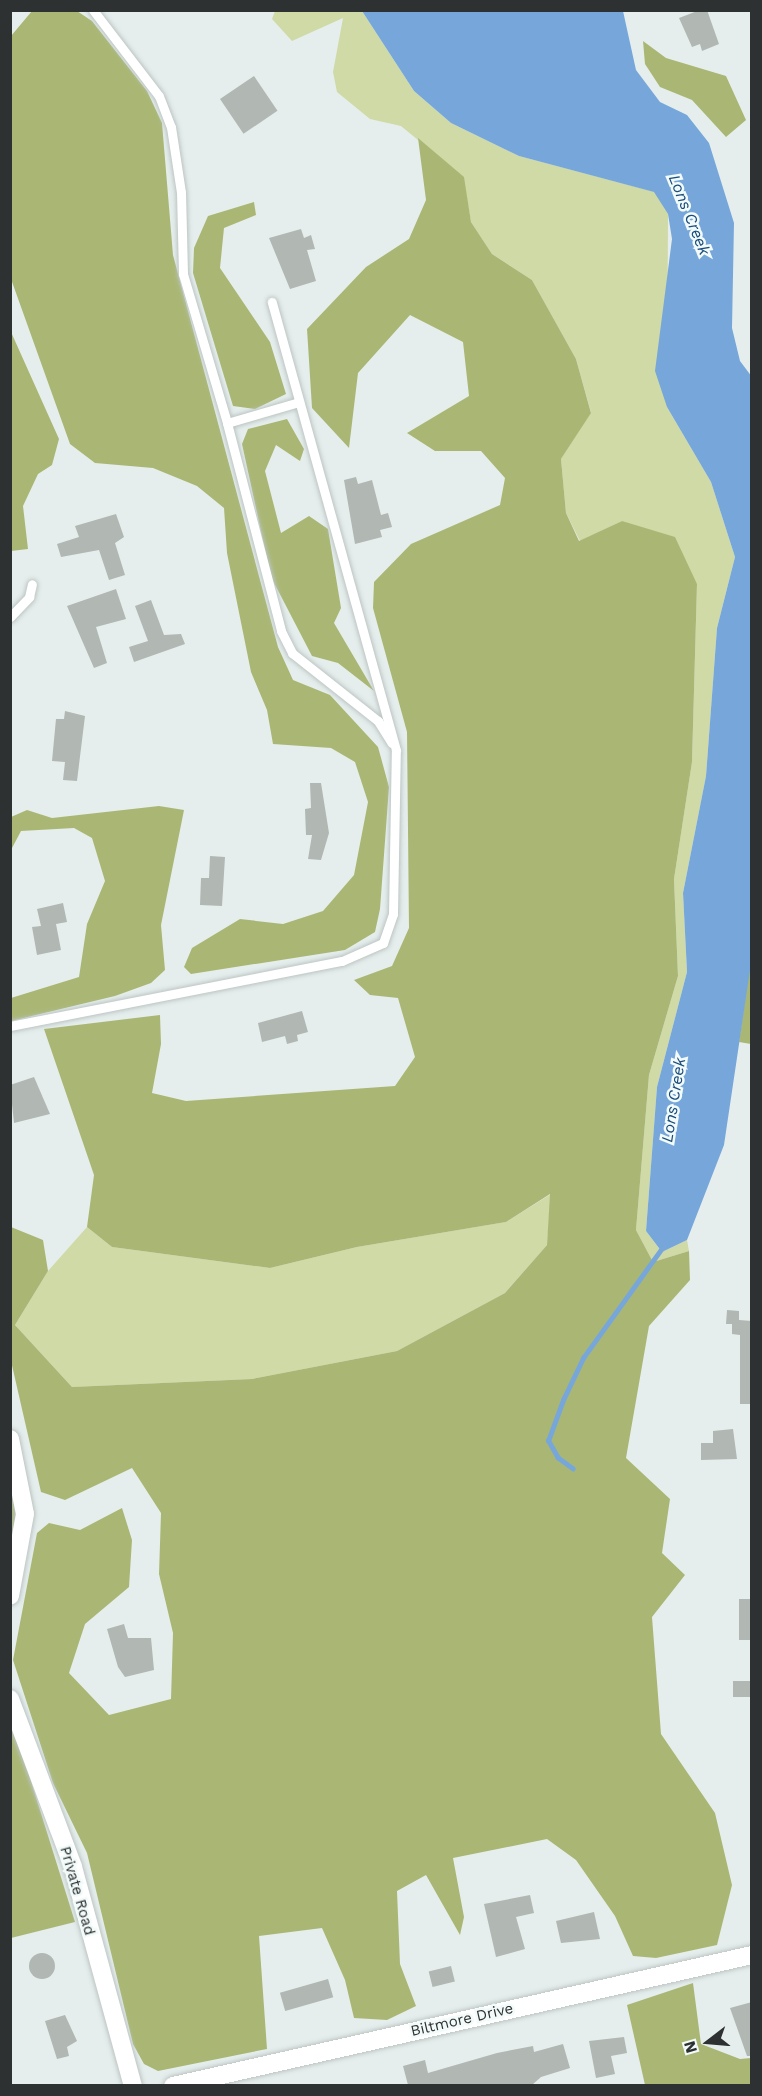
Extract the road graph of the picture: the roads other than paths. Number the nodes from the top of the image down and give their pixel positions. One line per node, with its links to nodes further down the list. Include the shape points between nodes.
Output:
1 (93, 10): 4 (lane, via 159,96 171,127 182,192 183,274)
2 (272, 302): 3 (lane)
3 (299, 402): 4 (lane); 7 (lane)
4 (227, 423): 7 (lane, via 281,631 292,653 378,721)
5 (32, 584): 6 (lane, via 29,597)
6 (10, 617)
7 (396, 750): 8 (lane, via 393,914 383,943 342,961)
8 (10, 1026)
9 (10, 1439): 10 (street, via 25,1514)
10 (10, 1596)
11 (10, 1699): 13 (street, Private Road, via 73,1867)
12 (752, 1955): 14 (street, Biltmore Drive)
13 (133, 2085)
14 (173, 2085)

